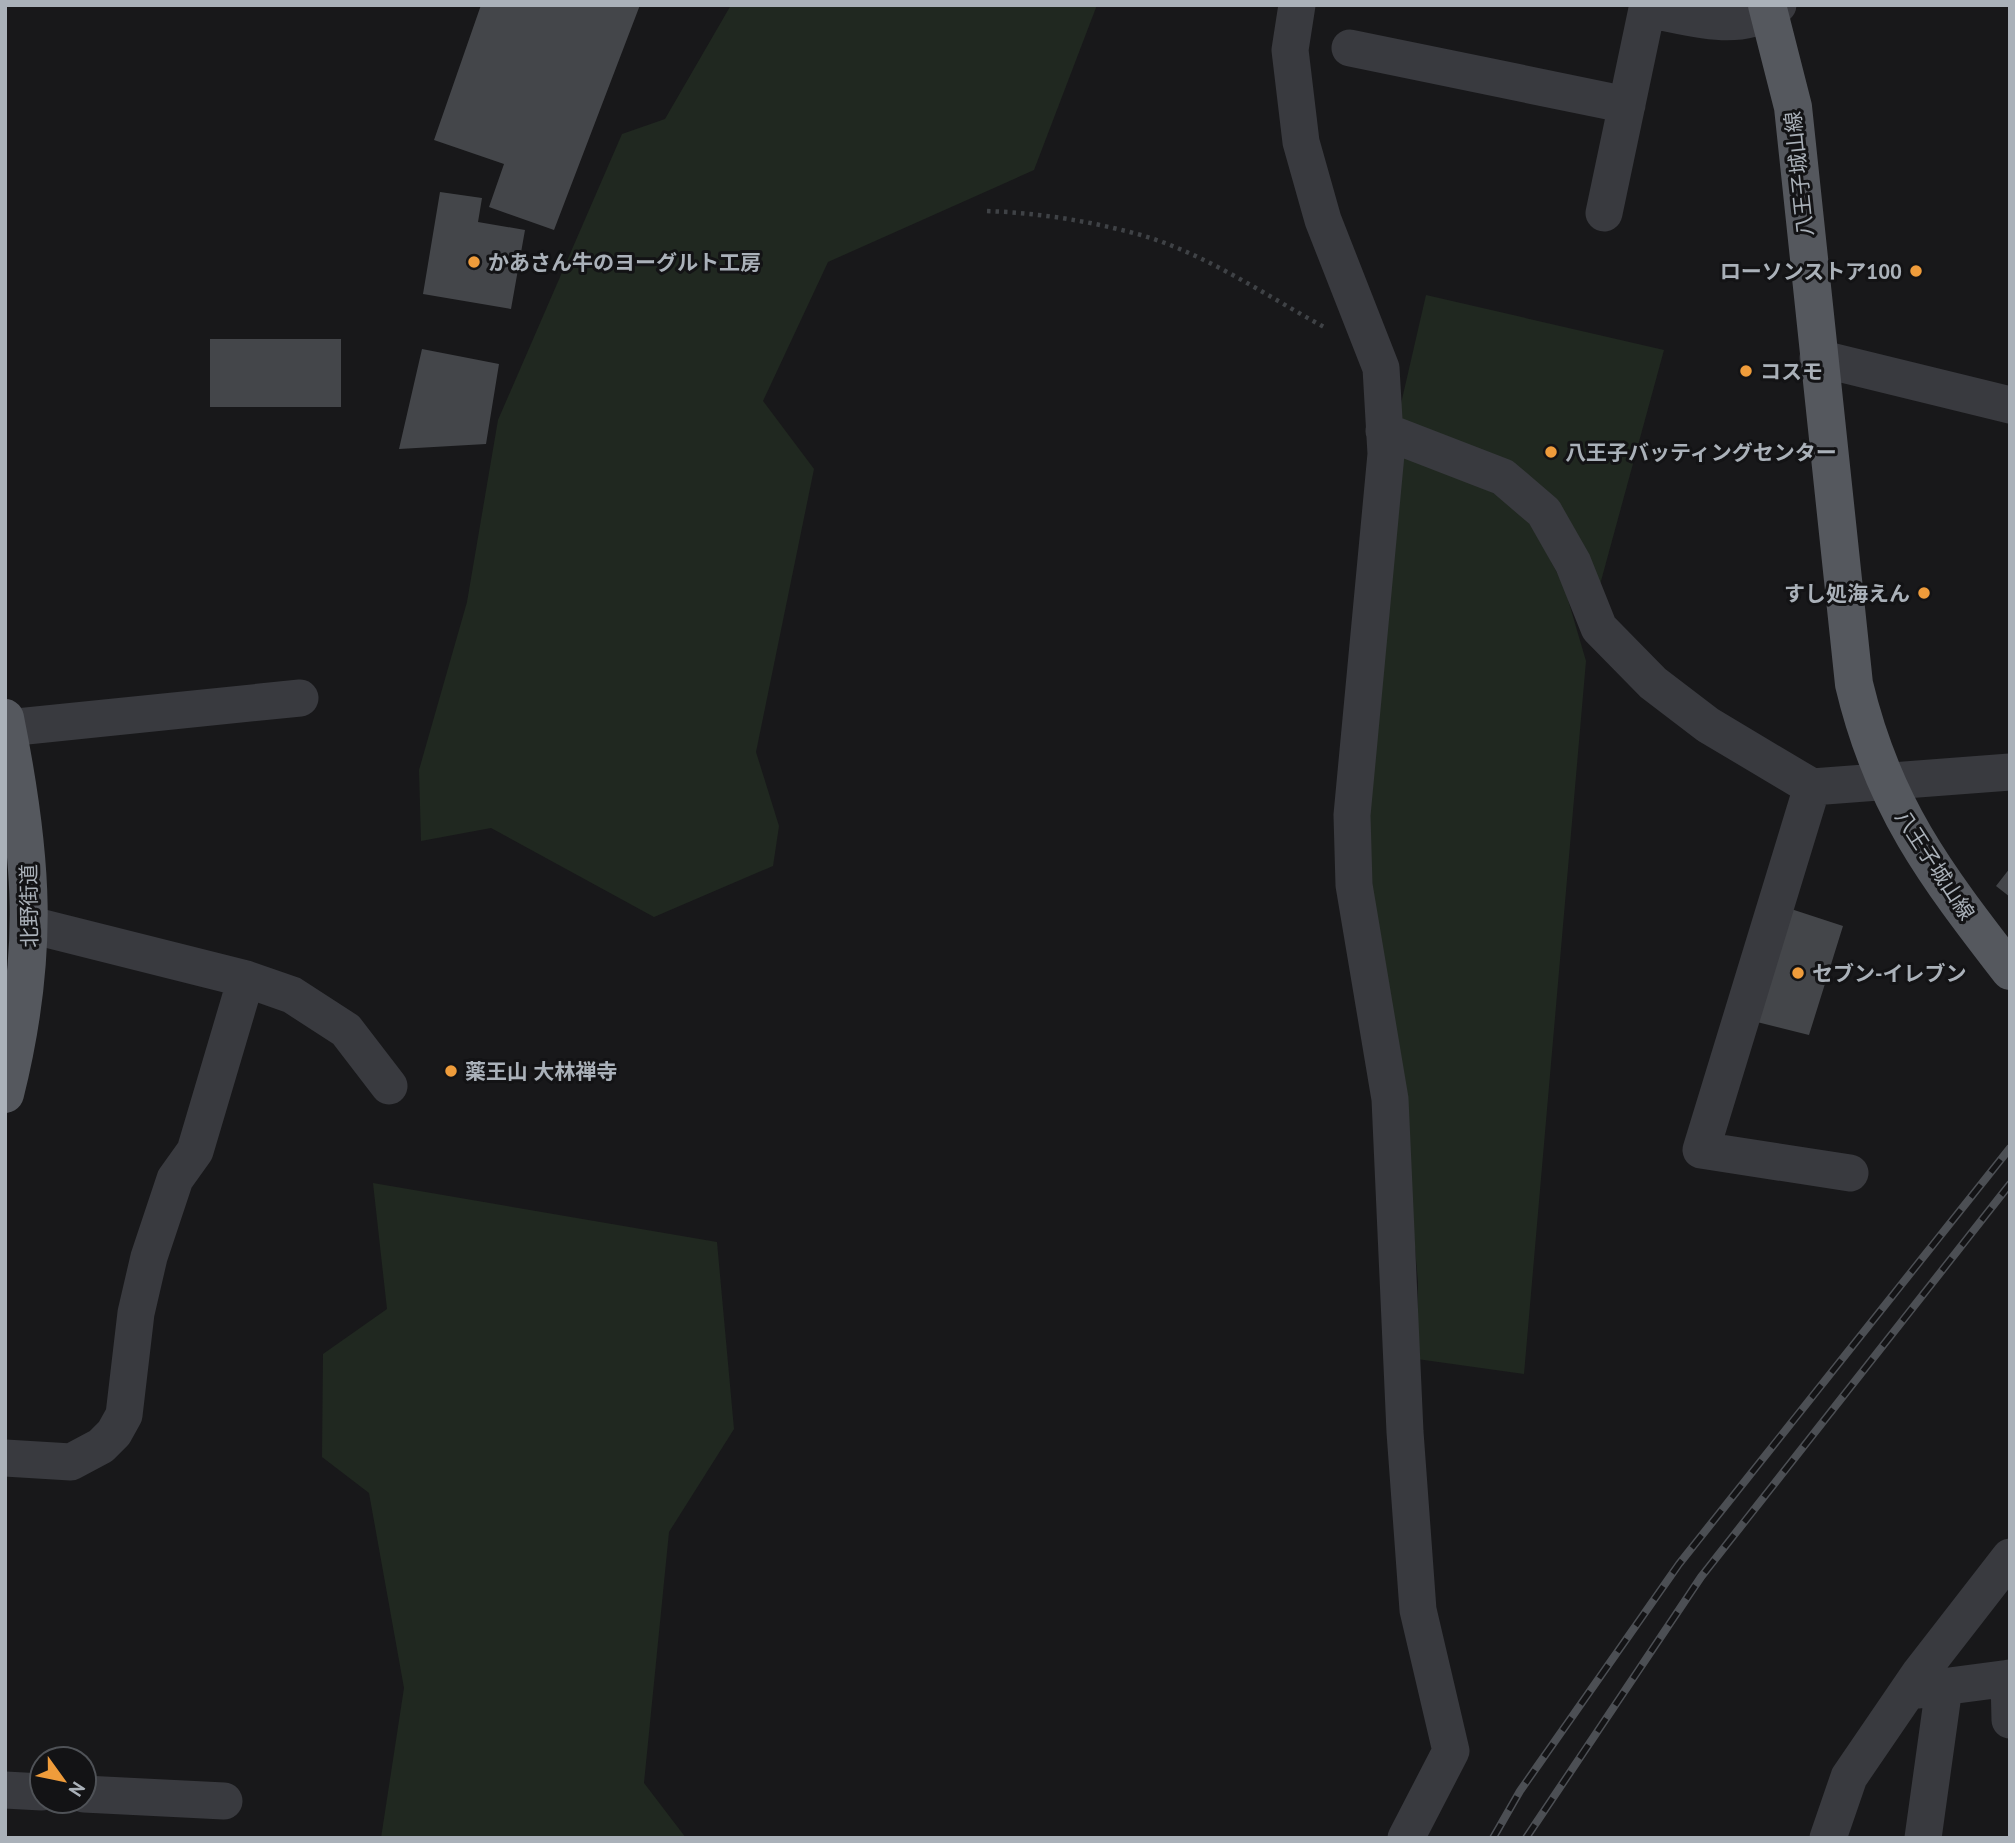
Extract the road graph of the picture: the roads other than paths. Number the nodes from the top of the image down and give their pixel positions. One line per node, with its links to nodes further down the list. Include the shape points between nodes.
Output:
1 (1297, 5): 8 (street, via 1290,50 1301,142 1323,220 1381,368)
2 (1771, 8): 4 (street, via 1729,23 1647,9); 6 (main road, 八王子城山線, via 1793,107)
3 (1350, 48): 4 (street)
4 (1627, 105): 5 (street)
5 (1604, 213)
6 (1818, 358): 7 (street); 12 (main road, 八王子城山線, via 1854,684 1864,730)
7 (2010, 405)
8 (1384, 430): 13 (street, via 1503,477 1544,512 1573,563 1599,628 1653,683 1708,725); 30 (street, via 1386,454 1352,815 1354,885 1390,1099 1418,1610 1451,1751)
9 (300, 698): 10 (street)
10 (6, 723): 14 (main road, 北野街道, via 27,841)
11 (2010, 772): 12 (street)
12 (1884, 782): 13 (street); 15 (main road, 八王子城山線, via 1945,888)
13 (1811, 787): 19 (street, via 1701,1150)
14 (31, 925): 16 (street); 18 (main road, 北野街道, via 23,1013)
15 (2010, 971)
16 (246, 979): 17 (street, via 292,995 346,1030); 20 (street, via 195,1151 175,1179 149,1256 136,1313 124,1415 101,1446 71,1462)
17 (388, 1086)
18 (5, 1094)
19 (1850, 1173)
20 (5, 1458)
21 (2010, 1557): 24 (street)
22 (2009, 1678): 23 (street); 25 (street)
23 (1944, 1687): 24 (street); 32 (street)
24 (1908, 1692): 31 (street, via 1849,1777)
25 (2010, 1720)
26 (5, 1790): 27 (street)
27 (28, 1791)
28 (98, 1795): 29 (street)
29 (224, 1801)
30 (1406, 1838)
31 (1828, 1838)
32 (1923, 1838)

